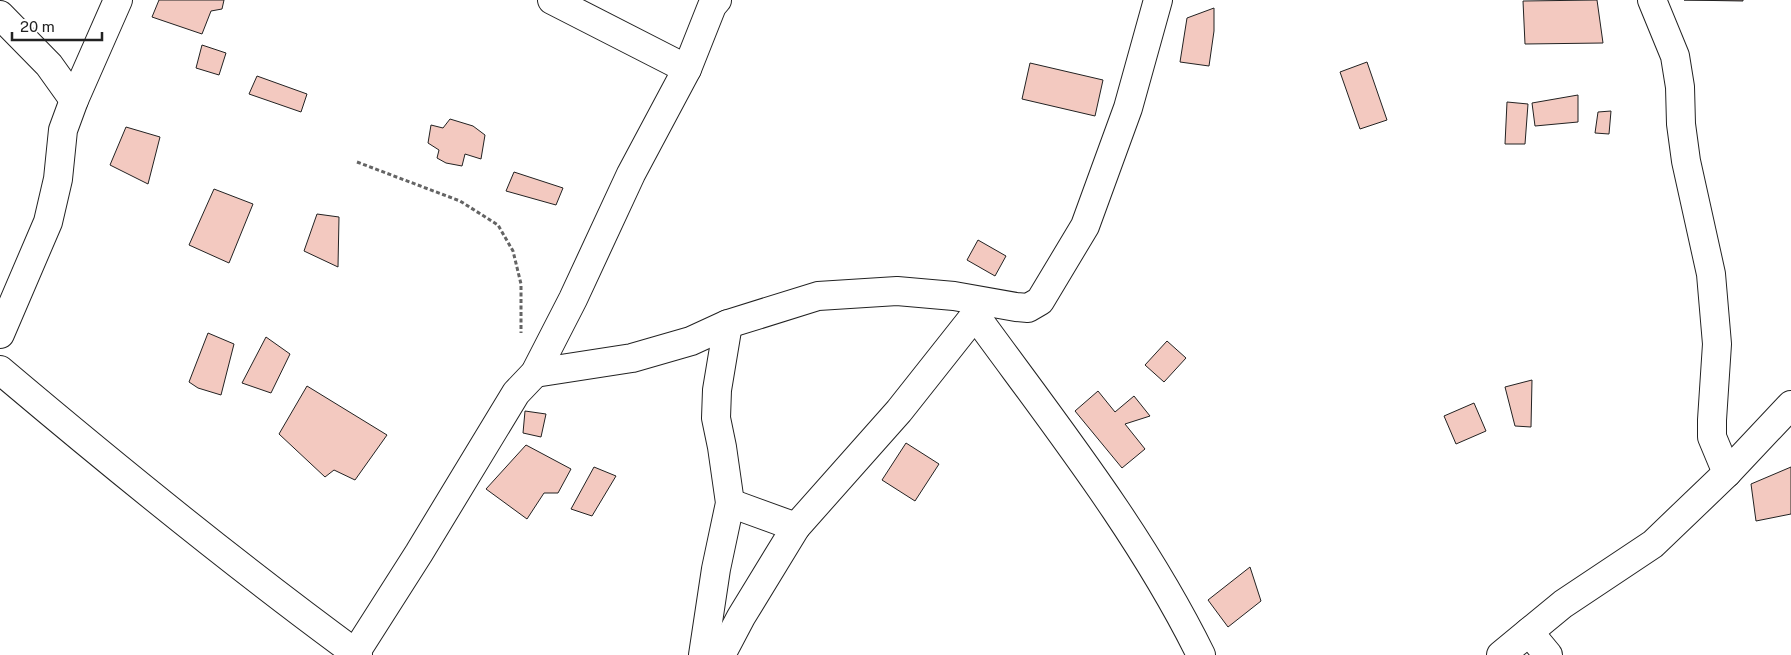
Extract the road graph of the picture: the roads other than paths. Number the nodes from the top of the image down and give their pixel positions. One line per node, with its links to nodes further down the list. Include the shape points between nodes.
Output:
1 (118, 0): 8 (street)
2 (552, 0): 7 (street)
3 (1158, 0): 9 (street, via 1128,108 1085,226 1040,301 1028,308)
4 (1652, 0): 15 (street, via 1675,56 1686,161 1711,274 1717,344 1712,437)
5 (714, 2): 7 (street)
6 (0, 15): 8 (street, via 49,65)
7 (687, 68): 13 (street, via 631,174)
8 (74, 100): 11 (street, via 63,130 58,179 48,222)
9 (982, 309): 10 (street, via 954,296 897,291 818,296); 17 (street); 22 (street, via 1107,495 1181,614)
10 (728, 324): 13 (street, via 691,341 632,358); 16 (street, via 717,390 716,418)
11 (0, 334)
12 (0, 370): 19 (street, via 104,458)
13 (535, 373): 19 (street, via 516,393)
14 (1791, 405): 15 (street)
15 (1726, 473): 18 (street, via 1653,544 1563,604)
16 (730, 503): 17 (street); 20 (street)
17 (796, 527): 21 (street, via 741,617)
18 (1529, 632): 23 (street); 24 (street)
19 (356, 654)
20 (703, 655)
21 (722, 655)
22 (1201, 655)
23 (1501, 655)
24 (1548, 655)

